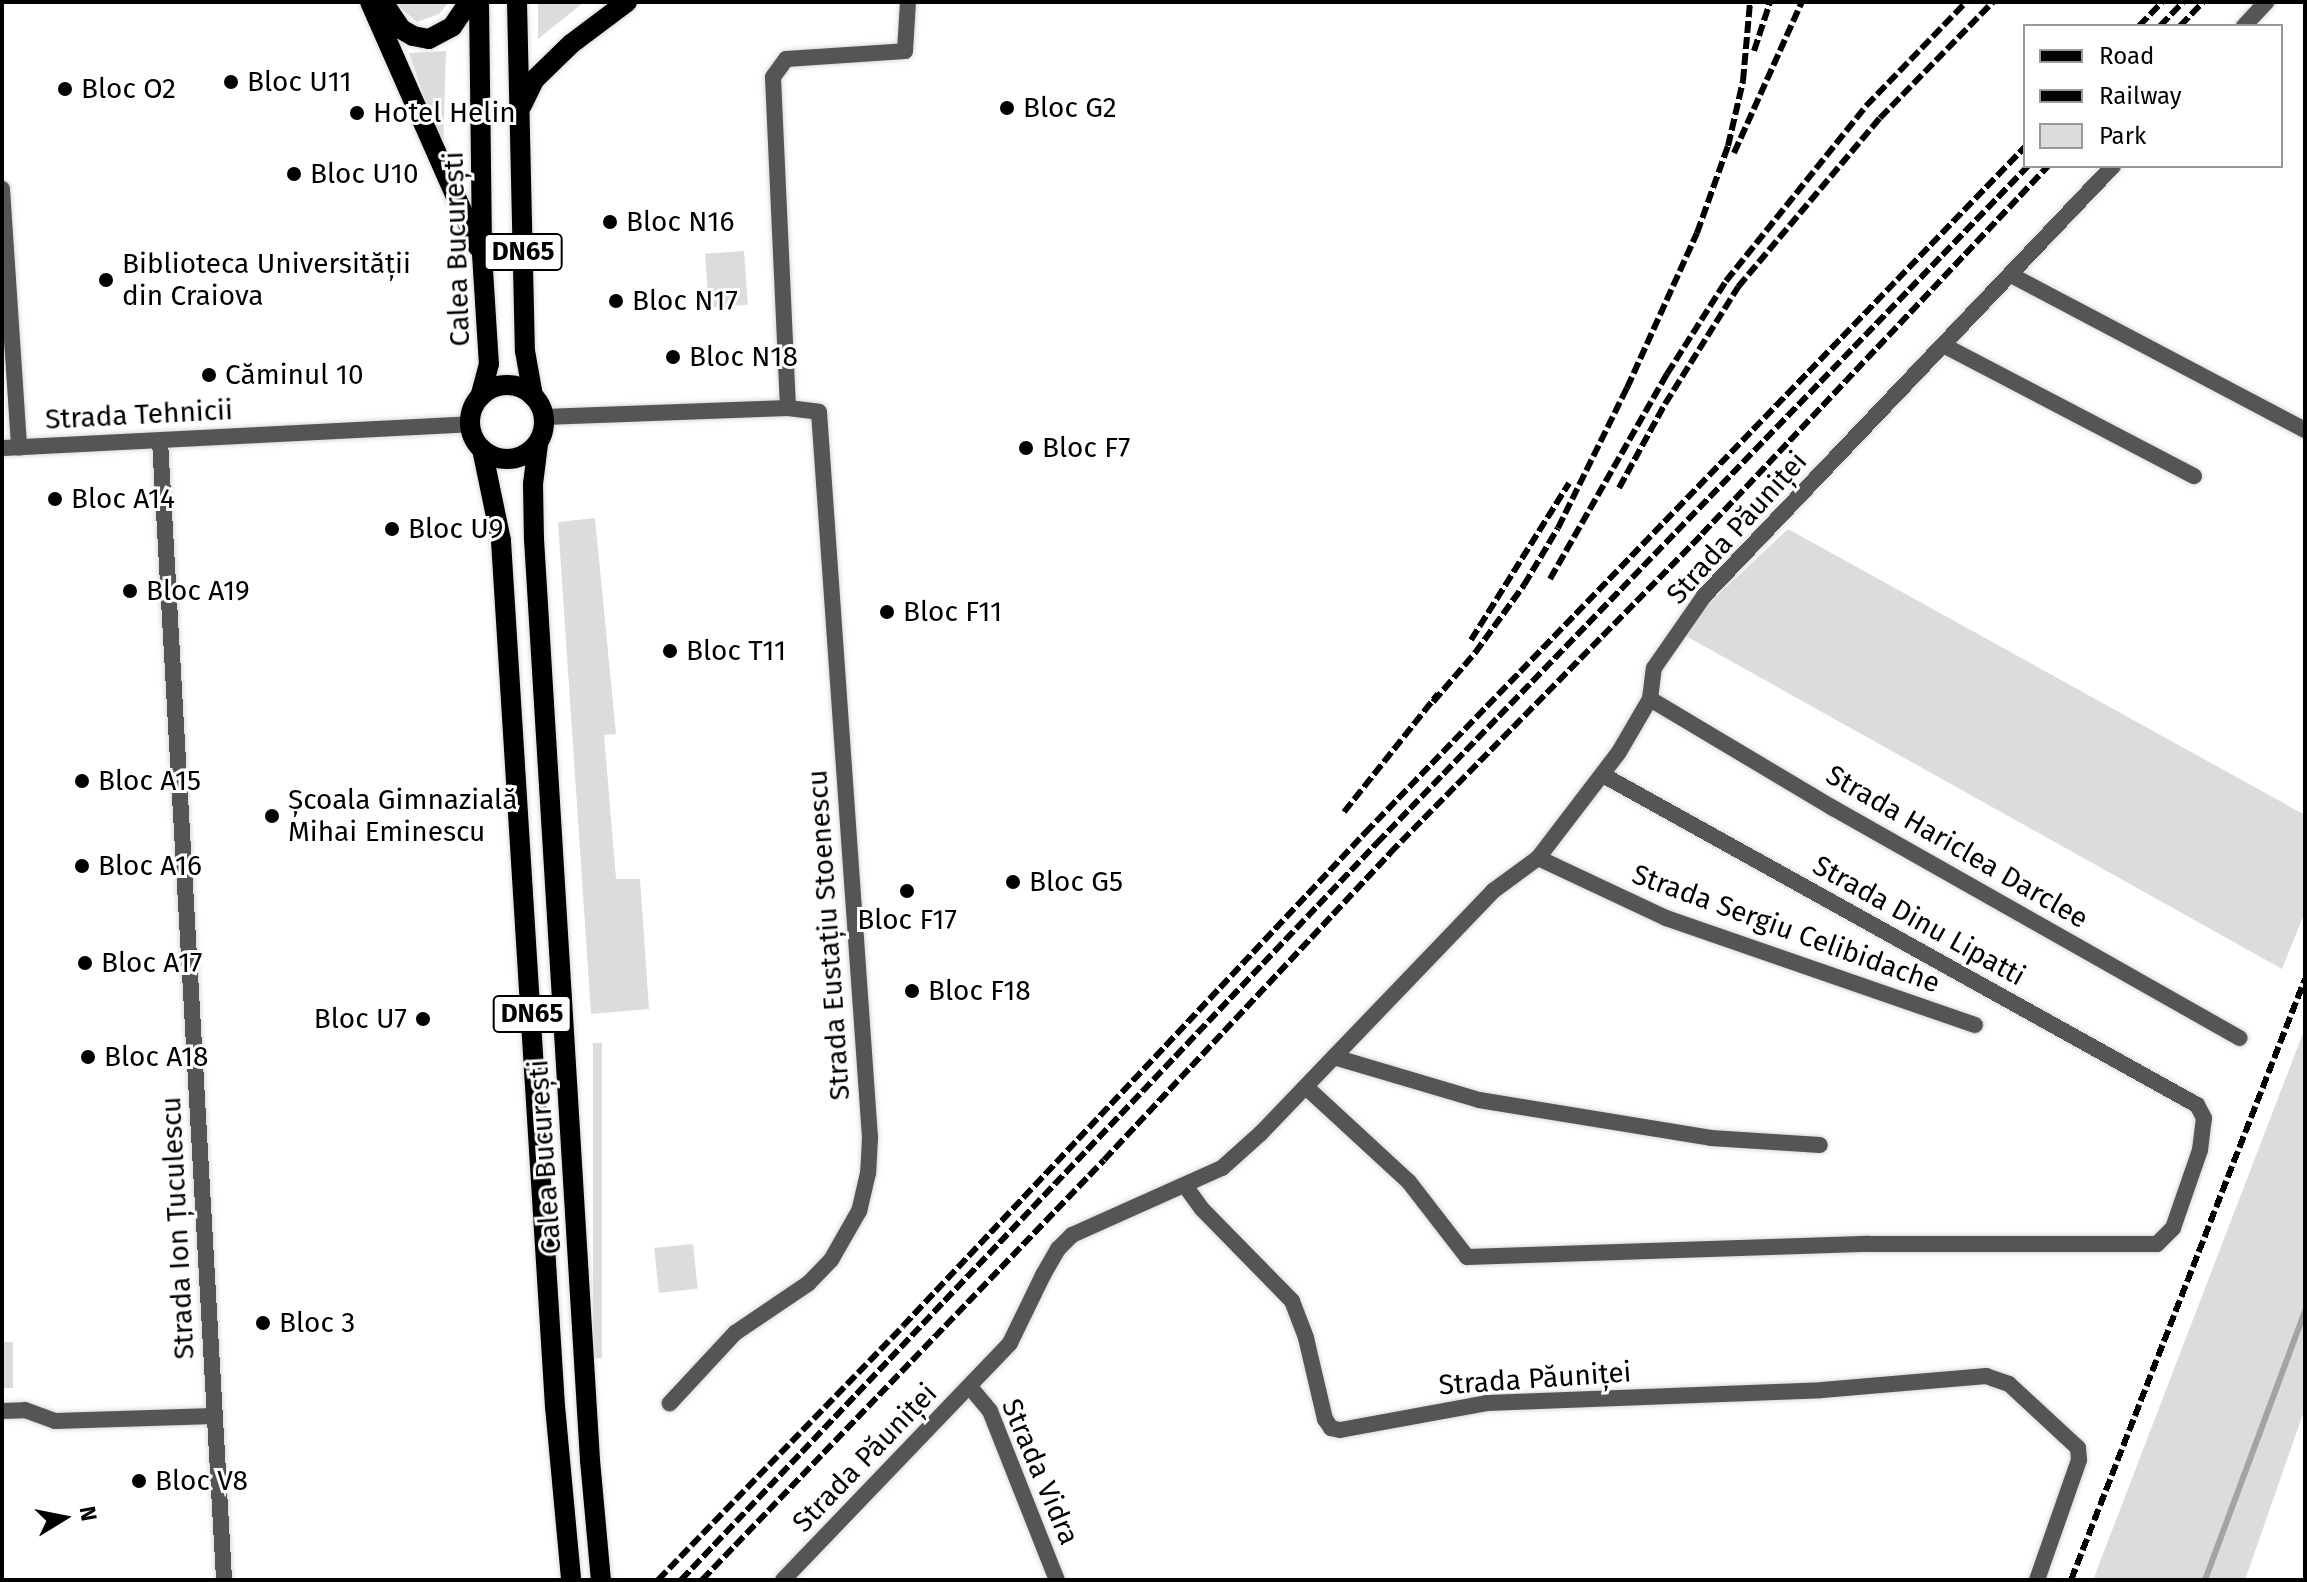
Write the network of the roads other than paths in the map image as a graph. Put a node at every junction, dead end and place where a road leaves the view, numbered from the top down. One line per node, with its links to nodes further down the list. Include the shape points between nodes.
1 (370, 2): 13 (main road)
2 (383, 2): 3 (main road, via 401,29 429,39 452,27)
3 (469, 2)
4 (479, 2): 13 (main road, Calea București / DN65)
5 (517, 2): 10 (main road, DN65)
6 (627, 2): 10 (main road, via 534,80)
7 (908, 2): 18 (street, via 905,51 786,59 773,77)
8 (2266, 2): 9 (street)
9 (2246, 24)
10 (521, 108): 16 (main road, DN65, via 525,351)
11 (2111, 168): 14 (street, Strada Păuniței)
12 (2, 189): 24 (street)
13 (482, 254): 17 (main road, Calea București / DN65, via 489,364)
14 (2011, 275): 15 (street, Strada Păuniței); 21 (street)
15 (1945, 346): 26 (street); 27 (street, Strada Păuniței, via 1704,596 1654,668)
16 (533, 396): 17 (main road, via 511,385 494,387); 19 (main road)
17 (480, 397): 20 (main road)
18 (788, 408): 19 (street, Strada Eustațiu Stoenescu); 37 (street, Strada Eustațiu Stoenescu, via 819,412 870,1138 868,1173 859,1211 831,1260 809,1283 735,1333)
19 (544, 417): 23 (main road)
20 (471, 424): 22 (street, Strada Tehnicii); 25 (main road)
21 (2305, 430)
22 (160, 441): 24 (street, Strada Tehnicii); 39 (street, Strada Ion Țuculescu)
23 (538, 444): 25 (main road, via 516,459 498,458); 40 (main road, Calea București / DN65, via 534,539)
24 (10, 448)
25 (482, 449): 41 (main road, Calea București / DN65, via 502,554)
26 (2194, 476)
27 (1650, 699): 28 (street, Strada Păuniței); 31 (street, Strada Hariclea Darclee)
28 (1603, 775): 29 (street, Strada Păuniței); 33 (street, Strada Dinu Lipatti, via 2197,1105 2204,1118 2200,1150 2173,1228 2157,1244 1869,1244 1467,1257 1409,1182)
29 (1538, 858): 30 (street, Strada Sergiu Celibidache, via 1666,918); 32 (street, Strada Păuniței, via 1493,891)
30 (1975, 1025)
31 (2240, 1038)
32 (1334, 1057): 33 (street, Strada Păuniței); 34 (street, via 1479,1100 1711,1138)
33 (1306, 1087): 35 (street, Strada Păuniței, via 1222,1168)
34 (1820, 1145)
35 (1186, 1187): 36 (street, Strada Păuniței, via 1072,1235 1043,1275 1010,1343); 47 (street, Strada Păuniței, via 1292,1301 1331,1428 1487,1403 1822,1390 1986,1376 2009,1384 2078,1448 2079,1460)
36 (970, 1387): 45 (street, Strada Păuniței); 46 (street, Strada Vidra, via 990,1411)
37 (670, 1403)
38 (2, 1411): 39 (street, via 25,1410 55,1421)
39 (214, 1416): 42 (street, Strada Ion Țuculescu)
40 (590, 1460): 41 (main road); 44 (main road, Calea București / DN65)
41 (560, 1462): 43 (main road, Calea București / DN65)
42 (224, 1580)
43 (571, 1580)
44 (601, 1580)
45 (783, 1580)
46 (1057, 1580)
47 (2037, 1580)

